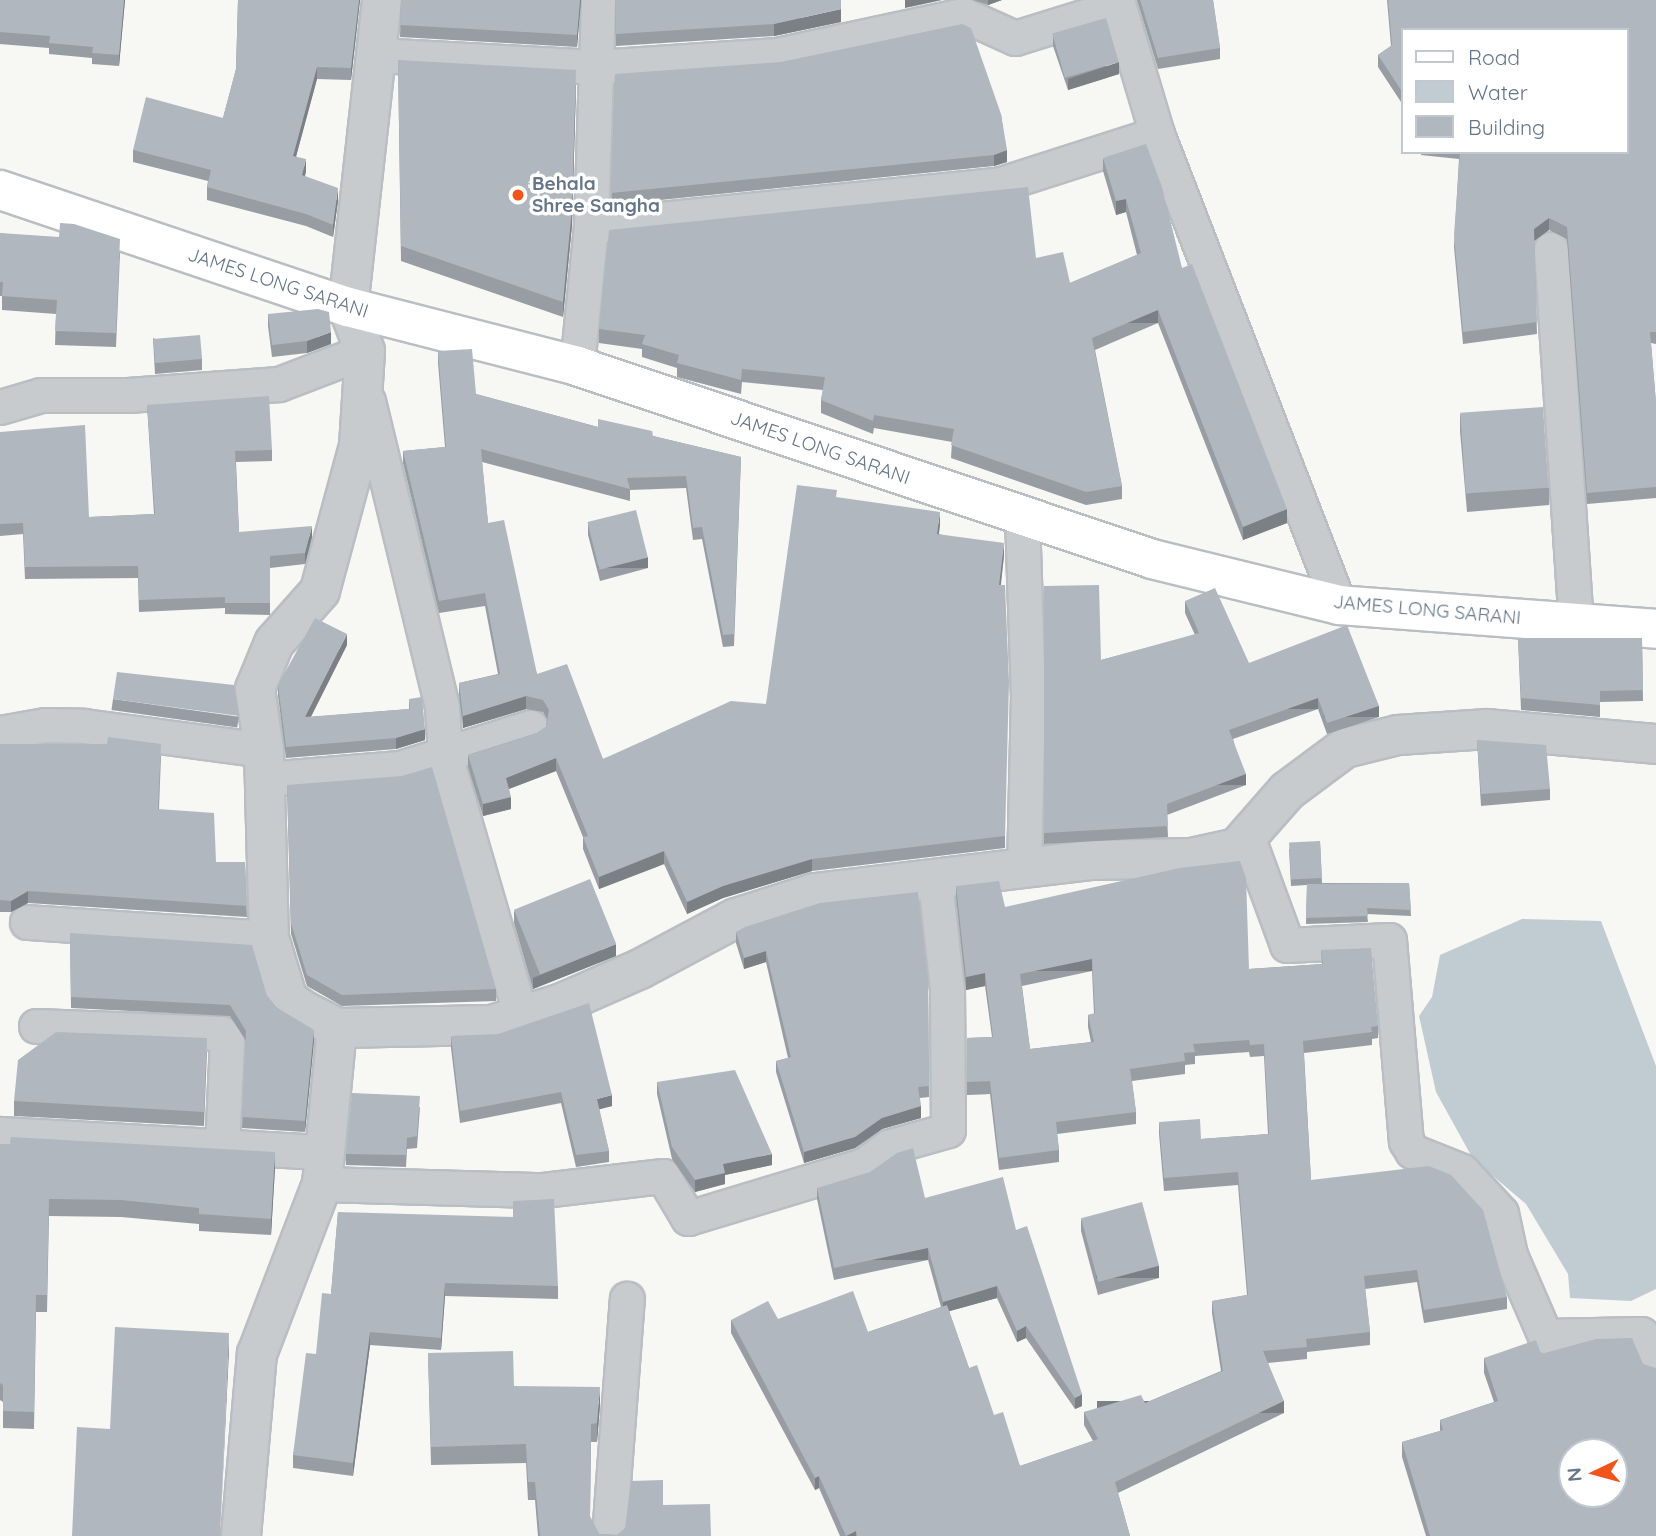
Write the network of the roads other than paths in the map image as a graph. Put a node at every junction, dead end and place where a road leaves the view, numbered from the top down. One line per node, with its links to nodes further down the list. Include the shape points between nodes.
1 (382, 0): 4 (street)
2 (598, 0): 5 (street)
3 (1117, 3): 5 (street, via 1015,38 964,15 777,55); 6 (street)
4 (376, 55): 5 (street); 10 (street)
5 (596, 67): 8 (street)
6 (1157, 134): 8 (street, via 998,185); 15 (street)
7 (0, 190): 10 (main road, JAMES LONG SARANI)
8 (591, 226): 12 (street)
9 (1551, 249): 16 (street)
10 (348, 307): 11 (street); 12 (main road, JAMES LONG SARANI)
11 (364, 366): 13 (street, via 279,384 128,395 41,395); 21 (street, via 442,708); 22 (street, via 359,446 320,591 274,643 255,690)
12 (577, 366): 14 (main road, JAMES LONG SARANI)
13 (0, 407)
14 (1022, 517): 15 (main road, JAMES LONG SARANI, via 1152,559); 24 (street, via 1028,694)
15 (1339, 605): 16 (main road, JAMES LONG SARANI)
16 (1576, 623): 17 (main road, JAMES LONG SARANI)
17 (1656, 629)
18 (531, 727): 21 (street)
19 (0, 733): 22 (street, via 46,725 84,726)
20 (1656, 744): 23 (street, via 1488,729 1398,735 1345,748 1287,791)
21 (445, 755): 22 (street, via 362,774); 28 (street)
22 (264, 765): 27 (street)
23 (1247, 836): 24 (street, via 1237,848 1191,858 1093,860); 35 (street, via 1287,945 1389,940 1406,1141 1412,1151 1462,1171 1501,1213 1510,1255 1545,1336 1641,1334)
24 (1024, 870): 25 (street)
25 (935, 882): 28 (street, via 815,893 736,918 640,969); 33 (street, via 947,989 948,1130 888,1147 864,1165 688,1217 663,1176 543,1190)
26 (27, 922): 27 (street)
27 (269, 938): 30 (street, via 288,1000)
28 (521, 1016): 30 (street, via 492,1025)
29 (36, 1026): 32 (street, via 221,1033 227,1041)
30 (337, 1028): 33 (street)
31 (0, 1134): 32 (street)
32 (222, 1146): 33 (street)
33 (324, 1168): 36 (street, via 257,1354)
34 (627, 1299): 37 (street)
35 (1656, 1366)
36 (240, 1536)
37 (609, 1536)

